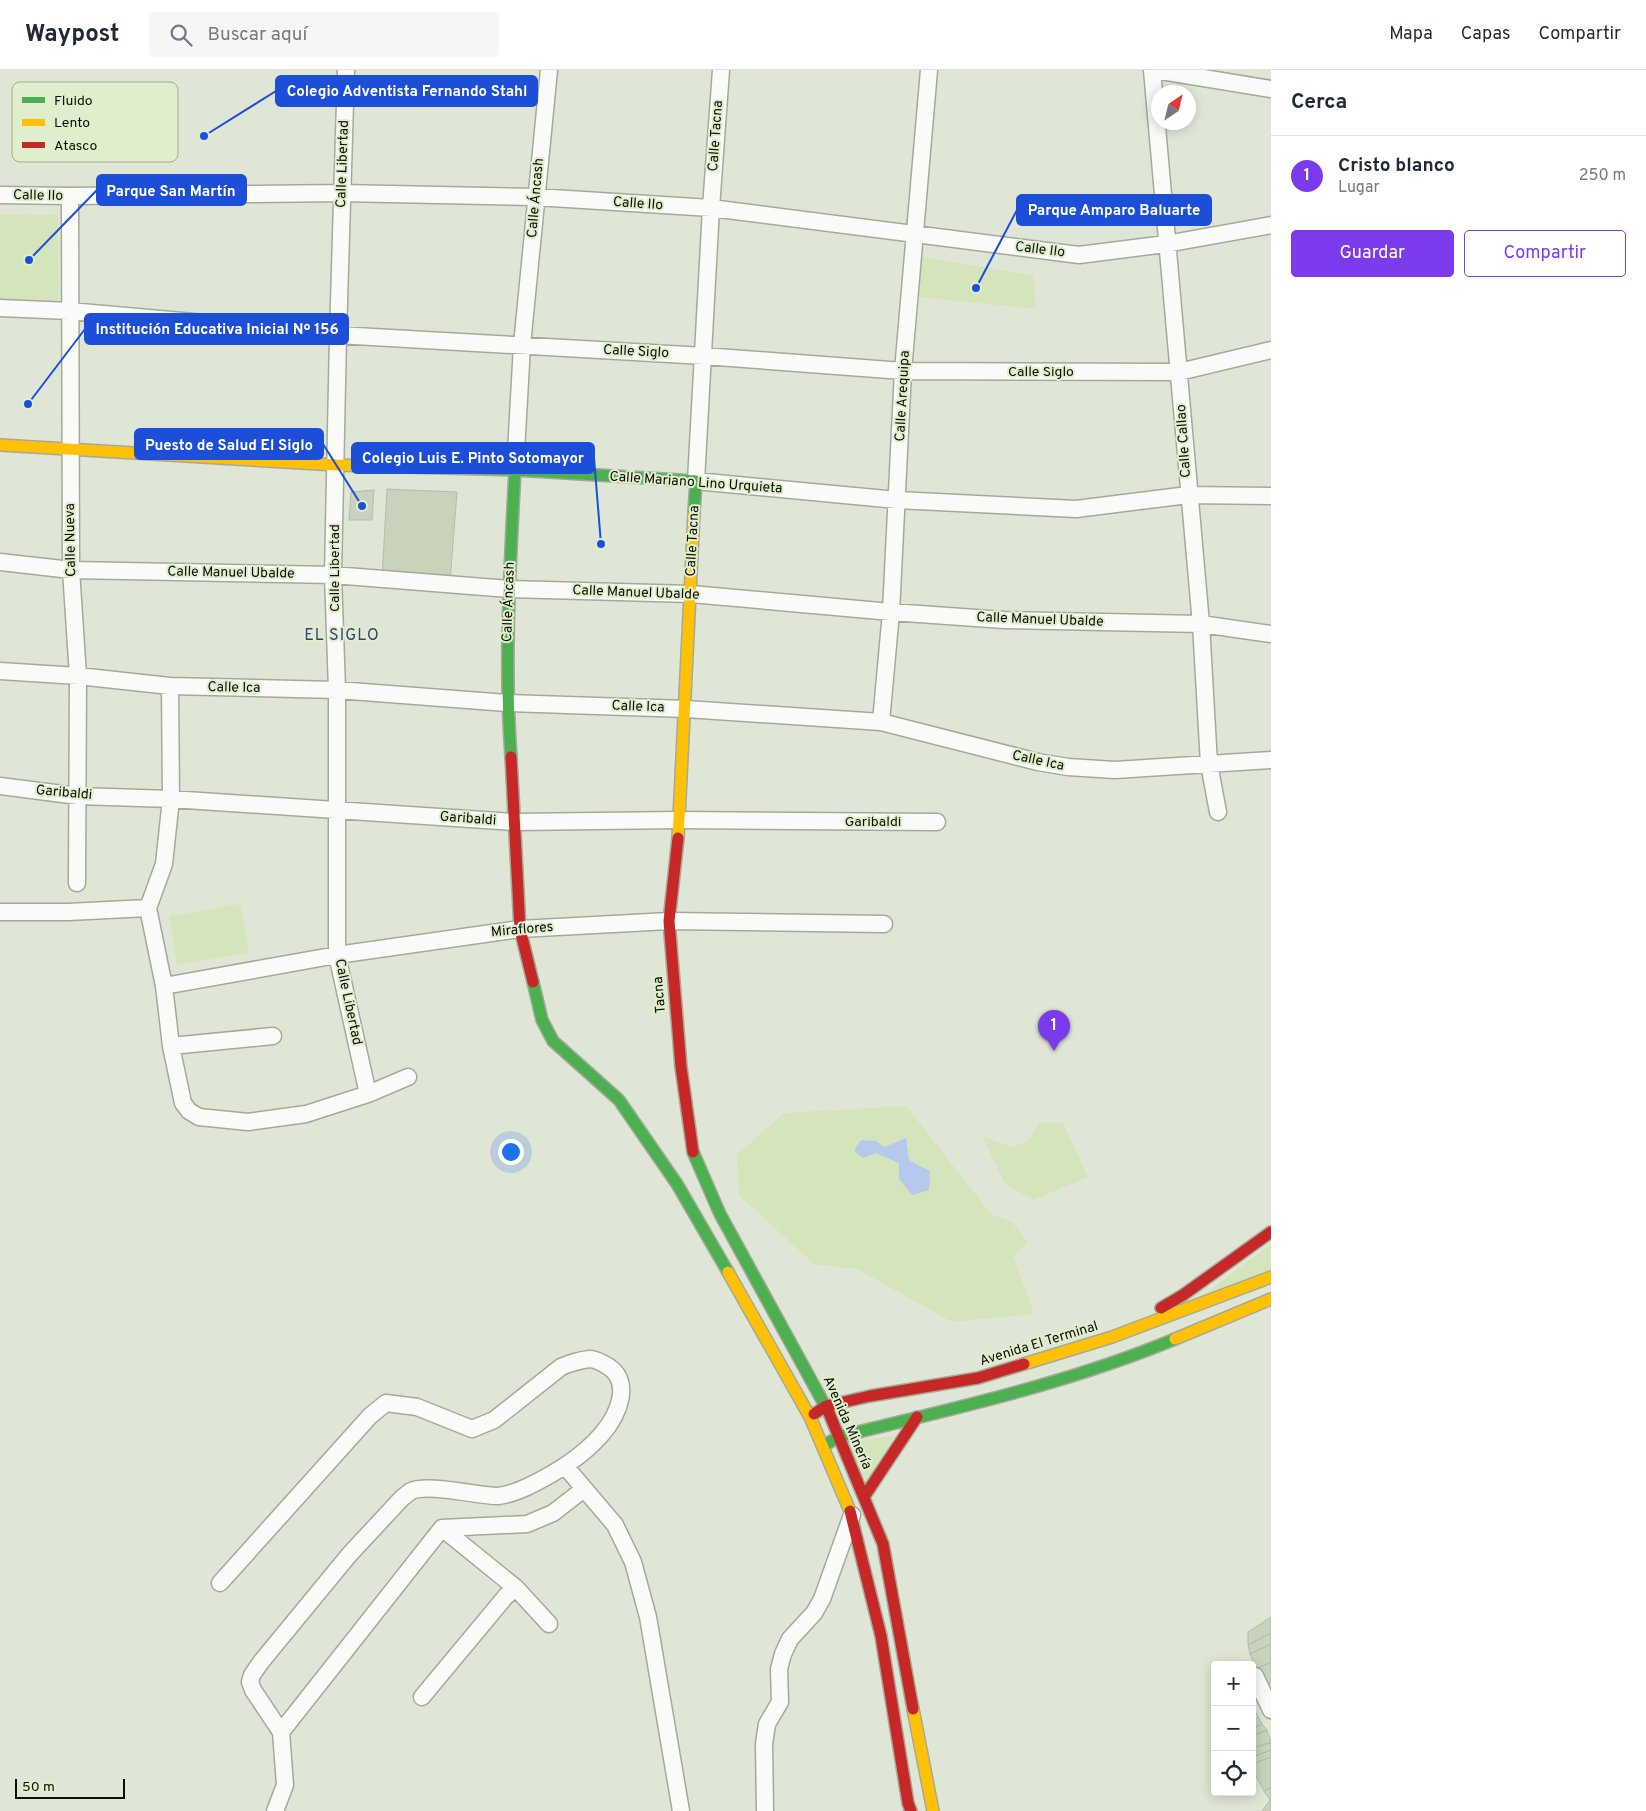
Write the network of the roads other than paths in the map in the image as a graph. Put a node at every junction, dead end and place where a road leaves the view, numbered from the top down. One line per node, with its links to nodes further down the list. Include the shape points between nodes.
1 (346, 70): 7 (street, Calle Libertad)
2 (548, 70): 10 (street, Calle Áncash)
3 (721, 70): 11 (street, Calle Tacna)
4 (929, 70): 13 (street, Calle Arequipa)
5 (1153, 70): 6 (street); 14 (street, Calle Callao)
6 (1271, 89)
7 (342, 193): 9 (street, Calle Ilo); 10 (street, Calle Ilo); 17 (street, Calle Libertad)
8 (0, 195): 9 (street, Calle Ilo)
9 (70, 196): 16 (street, Calle Nueva)
10 (536, 197): 11 (street, Calle Ilo); 18 (street, Calle Áncash)
11 (711, 208): 13 (street, Calle Ilo); 20 (street, Calle Tacna)
12 (1271, 225): 14 (street, Calle Ilo)
13 (916, 234): 14 (street, Calle Ilo, via 1079,255); 21 (street, Calle Arequipa)
14 (1166, 244): 22 (street, Calle Callao)
15 (0, 308): 16 (street, Calle Siglo)
16 (70, 311): 17 (street, Calle Siglo); 24 (street, Calle Nueva)
17 (338, 335): 18 (street, Calle Siglo); 25 (street, Calle Libertad)
18 (522, 345): 20 (street, Calle Siglo); 26 (street, Calle Áncash)
19 (1271, 350): 22 (street, Calle Siglo)
20 (704, 356): 21 (street, Calle Siglo); 27 (street, Calle Tacna)
21 (903, 371): 22 (street, Calle Siglo); 30 (street, Calle Arequipa)
22 (1180, 372): 28 (street, Calle Callao)
23 (0, 445): 24 (main road, Calle Mariano Lino Urquieta)
24 (70, 448): 25 (main road, Calle Mariano Lino Urquieta); 32 (street, Calle Nueva)
25 (336, 465): 26 (main road, Calle Mariano Lino Urquieta); 33 (street, Calle Libertad)
26 (515, 470): 27 (main road, Calle Mariano Lino Urquieta); 34 (main road, Calle Áncash)
27 (696, 481): 30 (street, Calle Mariano Lino Urquieta); 35 (main road, Calle Tacna)
28 (1188, 496): 29 (street, Calle Mariano Lino Urquieta); 30 (street, Calle Mariano Lino Urquieta, via 1076,508); 37 (street, Calle Callao)
29 (1271, 496)
30 (897, 500): 36 (street, Calle Arequipa)
31 (0, 562): 32 (street, Calle Manuel Ubalde)
32 (71, 570): 33 (street, Calle Manuel Ubalde); 40 (street, Calle Nueva)
33 (333, 575): 34 (street, Calle Manuel Ubalde); 42 (street, Calle Libertad)
34 (509, 589): 35 (street, Calle Manuel Ubalde); 43 (main road, Calle Áncash)
35 (690, 594): 36 (street, Calle Manuel Ubalde); 44 (main road, Calle Tacna)
36 (891, 612): 37 (street, Calle Manuel Ubalde, via 1004,620); 45 (street, Calle Arequipa)
37 (1201, 624): 38 (street, Calle Manuel Ubalde); 47 (street, Calle Callao)
38 (1271, 634)
39 (0, 671): 40 (street, Calle Ica)
40 (78, 676): 41 (street, Calle Ica); 49 (street, Calle Nueva)
41 (170, 686): 42 (street, Calle Ica); 50 (street)
42 (337, 690): 43 (street, Calle Ica); 51 (street, Calle Libertad)
43 (507, 703): 44 (street, Calle Ica); 54 (main road, Calle Áncash)
44 (686, 709): 45 (street, Calle Ica); 53 (main road, Calle Tacna)
45 (881, 722): 47 (street, Calle Ica, via 1068,767 1115,770)
46 (1271, 760): 47 (street, Calle Ica)
47 (1209, 764): 52 (street, Calle Callao)
48 (0, 786): 49 (street, Garibaldi)
49 (78, 796): 50 (street, Garibaldi); 56 (street, Calle Nueva)
50 (171, 799): 51 (street, Garibaldi); 57 (street, via 164,864)
51 (338, 810): 54 (street, Garibaldi); 62 (street, Calle Libertad)
52 (1218, 812)
53 (680, 820): 54 (street, Garibaldi); 55 (street, Garibaldi); 59 (main road, Calle Tacna)
54 (515, 822): 61 (main road, Calle Áncash)
55 (937, 822)
56 (77, 883)
57 (148, 908): 58 (street); 63 (street)
58 (0, 912)
59 (669, 921): 60 (street, Miraflores); 61 (street, Miraflores); 66 (main road, Tacna)
60 (884, 924)
61 (520, 929): 62 (street, Miraflores); 75 (main road, Calle Áncash, via 542,1020 553,1041 619,1100 677,1184)
62 (337, 955): 63 (street, Miraflores); 68 (street, Calle Libertad)
63 (164, 986): 65 (street)
64 (272, 1036): 65 (street)
65 (171, 1046): 68 (street, via 183,1103 188,1111 199,1117 248,1122 306,1114)
66 (681, 1067): 74 (main road, Avenida Minería, via 693,1151 720,1214)
67 (408, 1077): 68 (street)
68 (368, 1094)
69 (1271, 1232): 72 (main road, via 1183,1295)
70 (1271, 1277): 72 (main road, Avenida El Terminal)
71 (1271, 1300): 73 (main road, Avenida El Terminal, via 1126,1359)
72 (1112, 1336): 73 (main road, Avenida El Terminal)
73 (981, 1389): 74 (main road, Avenida El Terminal, via 870,1396); 76 (main road, Avenida El Terminal)
74 (826, 1406): 75 (main road, Avenida El Terminal); 77 (main road, Avenida Minería)
75 (810, 1417): 78 (main road)
76 (917, 1417): 77 (main road, Avenida El Terminal); 81 (main road)
77 (838, 1437): 78 (main road, Avenida El Terminal); 81 (main road, Avenida Minería)
78 (822, 1446): 82 (main road)
79 (565, 1466): 80 (street); 84 (street, via 601,1435 617,1411 622,1395 621,1379 609,1367 593,1359 561,1367 494,1420 472,1429 417,1407 386,1403 370,1416); 90 (street, via 512,1493 498,1496 420,1489 402,1498 349,1555 252,1675 253,1690)
80 (584, 1489): 83 (street, via 553,1513 527,1524); 93 (street, via 615,1525 633,1562 648,1617)
81 (864, 1497): 95 (main road, Avenida Minería, via 883,1544)
82 (852, 1515): 91 (main road, via 880,1636); 94 (street, via 822,1599 790,1639 783,1654 779,1670 780,1702 768,1724 764,1744)
83 (442, 1528): 85 (street); 90 (street)
84 (220, 1583)
85 (516, 1588): 86 (street); 88 (street)
86 (549, 1624)
87 (1256, 1678): 89 (street)
88 (422, 1697)
89 (1271, 1710)
90 (281, 1732): 92 (street, via 285,1784)
91 (909, 1808)
92 (275, 1811)
93 (681, 1811)
94 (765, 1811)
95 (933, 1811)

